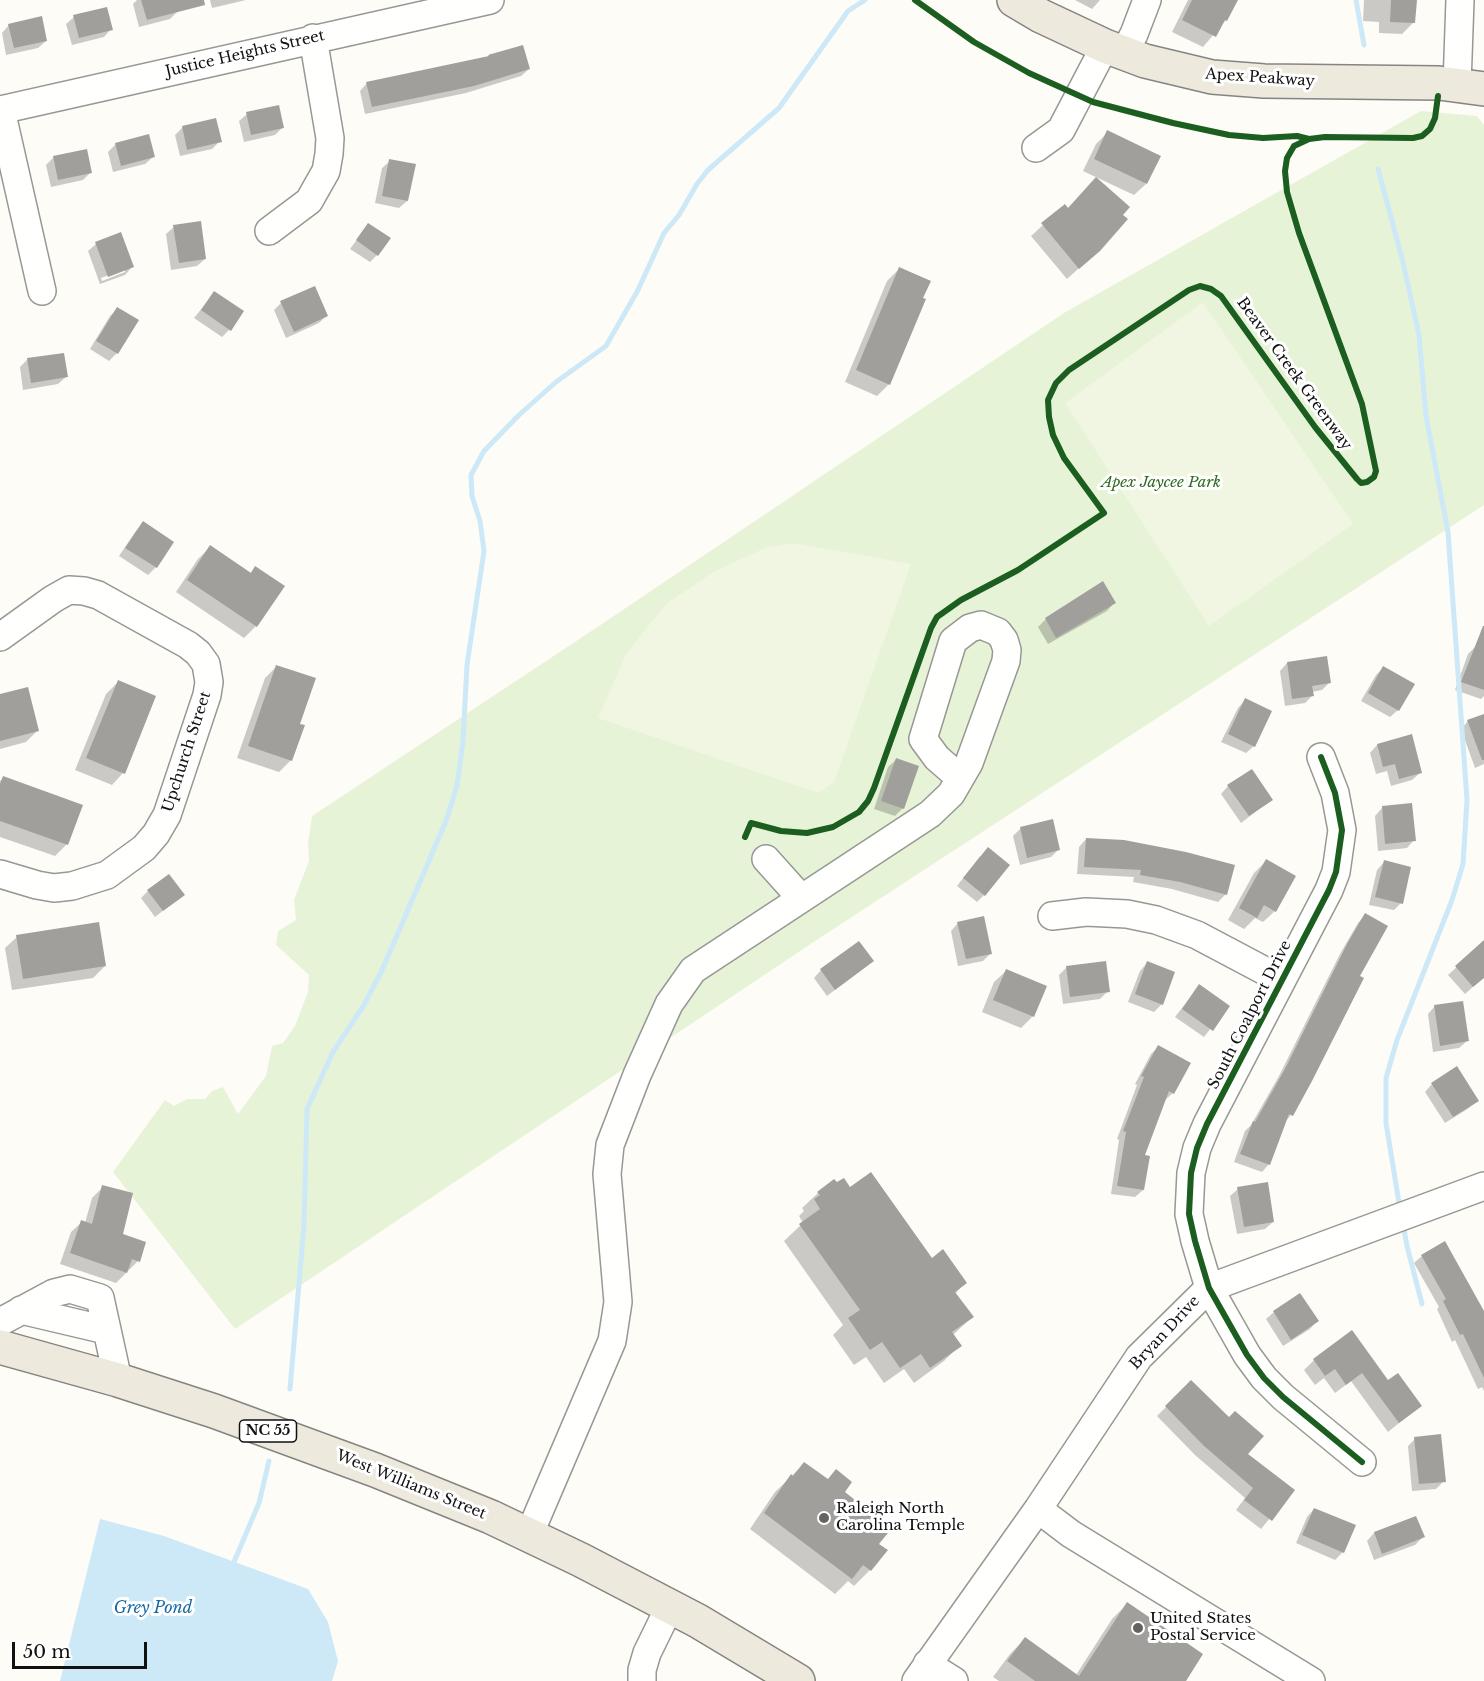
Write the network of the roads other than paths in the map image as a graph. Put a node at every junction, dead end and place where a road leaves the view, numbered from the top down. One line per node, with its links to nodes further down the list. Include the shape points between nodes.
1 (490, 0): 5 (street, Justice Heights Street)
2 (1014, 0): 6 (main road, Apex Peakway)
3 (1147, 0): 6 (street, via 1134,34)
4 (1460, 0): 7 (street)
5 (313, 38): 8 (street, Justice Heights Street); 10 (street, via 330,138 326,171 309,201)
6 (1114, 50): 7 (main road, Apex Peakway, via 1212,77); 9 (street, via 1061,130)
7 (1471, 87)
8 (1, 110): 11 (street)
9 (1036, 148)
10 (269, 231)
11 (42, 291)
12 (0, 637): 16 (street, Upchurch Street, via 69,590 84,591 99,595 188,645 206,664 209,682 167,815 144,848 107,874 72,886 54,888)
13 (1321, 757): 19 (street, South Coalport Drive, via 1340,812 1340,854 1329,890)
14 (960, 778): 14 (street, via 1006,661 1004,640 998,632 981,625 970,628 954,641 923,739); 17 (street, via 951,794 930,814)
15 (766, 859): 17 (street)
16 (0, 874)
17 (801, 898): 27 (street, via 693,970 669,1004 637,1075 610,1145 607,1174 618,1302 612,1341)
18 (1052, 916): 19 (street, via 1086,912 1156,920 1197,935)
19 (1282, 980): 21 (street, South Coalport Drive, via 1207,1124 1191,1173 1189,1214)
20 (1481, 1194): 21 (street, Bryan Drive)
21 (1209, 1288): 25 (street, South Coalport Drive, via 1246,1355 1264,1378); 26 (street, Bryan Drive, via 1139,1357)
22 (11, 1316): 24 (street, via 106,1330)
23 (0, 1347): 24 (main road, West Williams Street / NC 55)
24 (118, 1380): 27 (main road, West Williams Street / NC 55, via 346,1459)
25 (1362, 1462)
26 (1038, 1509): 29 (street, Bryan Drive); 30 (street, via 1071,1534)
27 (529, 1535): 28 (main road, West Williams Street / NC 55)
28 (670, 1606): 31 (street, via 647,1653); 32 (main road, West Williams Street / NC 55)
29 (922, 1672): 33 (street)
30 (1303, 1679)
31 (642, 1681)
32 (798, 1681)
33 (954, 1681)

